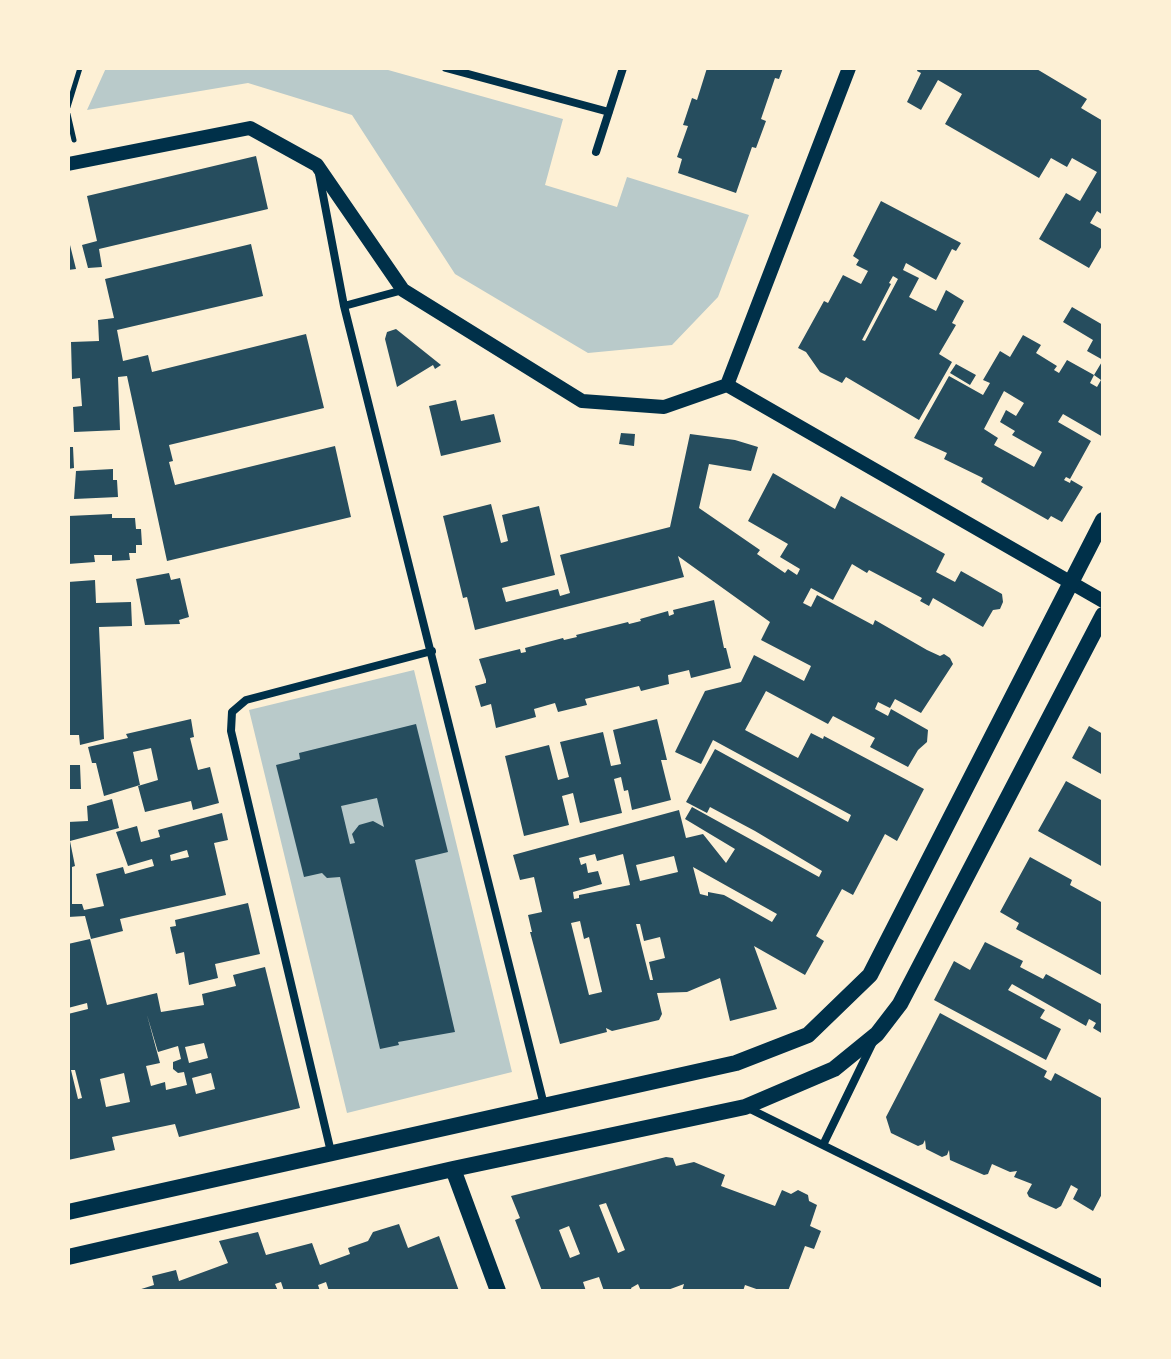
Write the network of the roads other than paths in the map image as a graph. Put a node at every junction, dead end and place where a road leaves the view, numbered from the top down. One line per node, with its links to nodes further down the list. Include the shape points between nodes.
1 (446, 68): 4 (street)
2 (623, 68): 4 (street)
3 (849, 68): 10 (street)
4 (609, 112): 5 (street)
5 (596, 152)
6 (68, 164): 7 (street, via 250,128)
7 (317, 165): 8 (street); 9 (street)
8 (403, 290): 9 (street); 10 (street, via 582,401 664,407)
9 (344, 306): 15 (street)
10 (727, 385): 12 (street)
11 (1103, 520): 12 (main road)
12 (1071, 582): 13 (street); 17 (main road, via 870,975 808,1035 794,1041 736,1063)
13 (1103, 601)
14 (1103, 615): 16 (main road, via 900,1004)
15 (432, 651): 17 (street); 20 (street, via 246,700 232,712 231,731)
16 (877, 1034): 18 (main road, via 834,1069); 19 (street)
17 (544, 1106): 20 (main road)
18 (745, 1107): 19 (street); 21 (main road)
19 (823, 1145): 24 (street)
20 (331, 1152): 22 (main road)
21 (453, 1169): 23 (main road); 25 (main road)
22 (68, 1212)
23 (68, 1257)
24 (1103, 1284)
25 (498, 1291)

